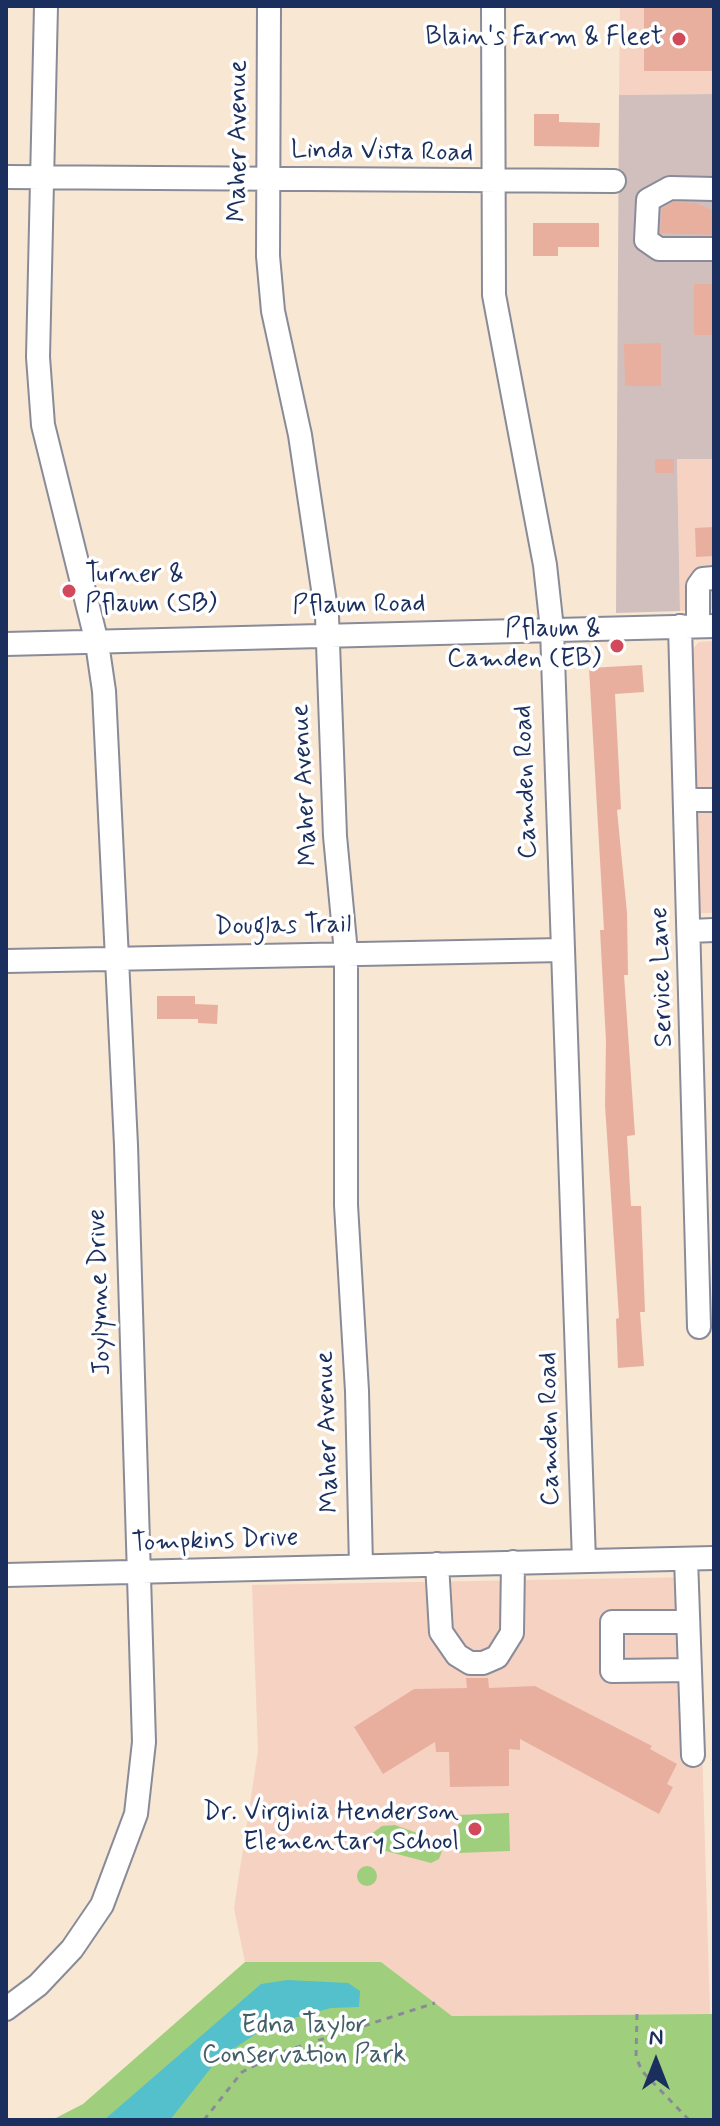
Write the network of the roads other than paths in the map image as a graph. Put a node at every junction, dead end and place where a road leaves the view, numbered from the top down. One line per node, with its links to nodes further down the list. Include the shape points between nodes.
1 (46, 6): 5 (street, Joylynne Drive)
2 (269, 6): 6 (street, Maher Avenue)
3 (493, 6): 8 (street, Camden Road)
4 (6, 177): 5 (street, Linda Vista Road)
5 (43, 177): 6 (street, Linda Vista Road); 15 (street, Joylynne Drive, via 38,357 43,425)
6 (268, 180): 8 (street, Linda Vista Road); 14 (street, Maher Avenue, via 273,311 300,435)
7 (614, 181): 8 (street, Linda Vista Road)
8 (492, 182): 13 (street, Camden Road, via 494,295 545,565)
9 (714, 189): 10 (street, via 670,188 648,200 646,240 659,249)
10 (714, 249)
11 (714, 578): 12 (street, Service Lane, via 703,579 698,586)
12 (697, 626): 13 (street, Pflaum Road); 17 (street, Service Lane)
13 (552, 629): 14 (street, Pflaum Road); 21 (street, Camden Road)
14 (328, 635): 15 (street, Pflaum Road); 22 (street, Maher Avenue, via 335,836)
15 (97, 643): 16 (street, Pflaum Road); 23 (street, Joylynne Drive, via 104,691)
16 (6, 644)
17 (686, 800): 18 (street); 20 (street, Service Lane)
18 (714, 800)
19 (714, 930): 20 (street)
20 (690, 931): 25 (street, Service Lane)
21 (562, 950): 22 (street, Douglas Trail); 28 (street, Camden Road)
22 (346, 953): 23 (street, Douglas Trail); 31 (street, Maher Avenue, via 346,1205)
23 (116, 960): 24 (street, Douglas Trail); 32 (street, Joylynne Drive)
24 (6, 961)
25 (699, 1327)
26 (714, 1558): 27 (street, Tompkins Drive)
27 (686, 1559): 28 (street, Tompkins Drive); 34 (street)
28 (584, 1561): 29 (street, Tompkins Drive)
29 (513, 1562): 30 (street, Tompkins Drive); 30 (street, via 512,1633 497,1657 483,1663 457,1655 441,1632)
30 (437, 1564): 31 (street, Tompkins Drive)
31 (361, 1566): 32 (street, Tompkins Drive)
32 (139, 1573): 33 (street, Tompkins Drive); 37 (street, Joylynne Drive, via 141,1788 121,1861 88,1929 38,1985)
33 (6, 1575)
34 (688, 1622): 35 (street); 35 (street, via 612,1622 612,1671)
35 (690, 1670): 36 (street)
36 (693, 1755)
37 (6, 2009)

